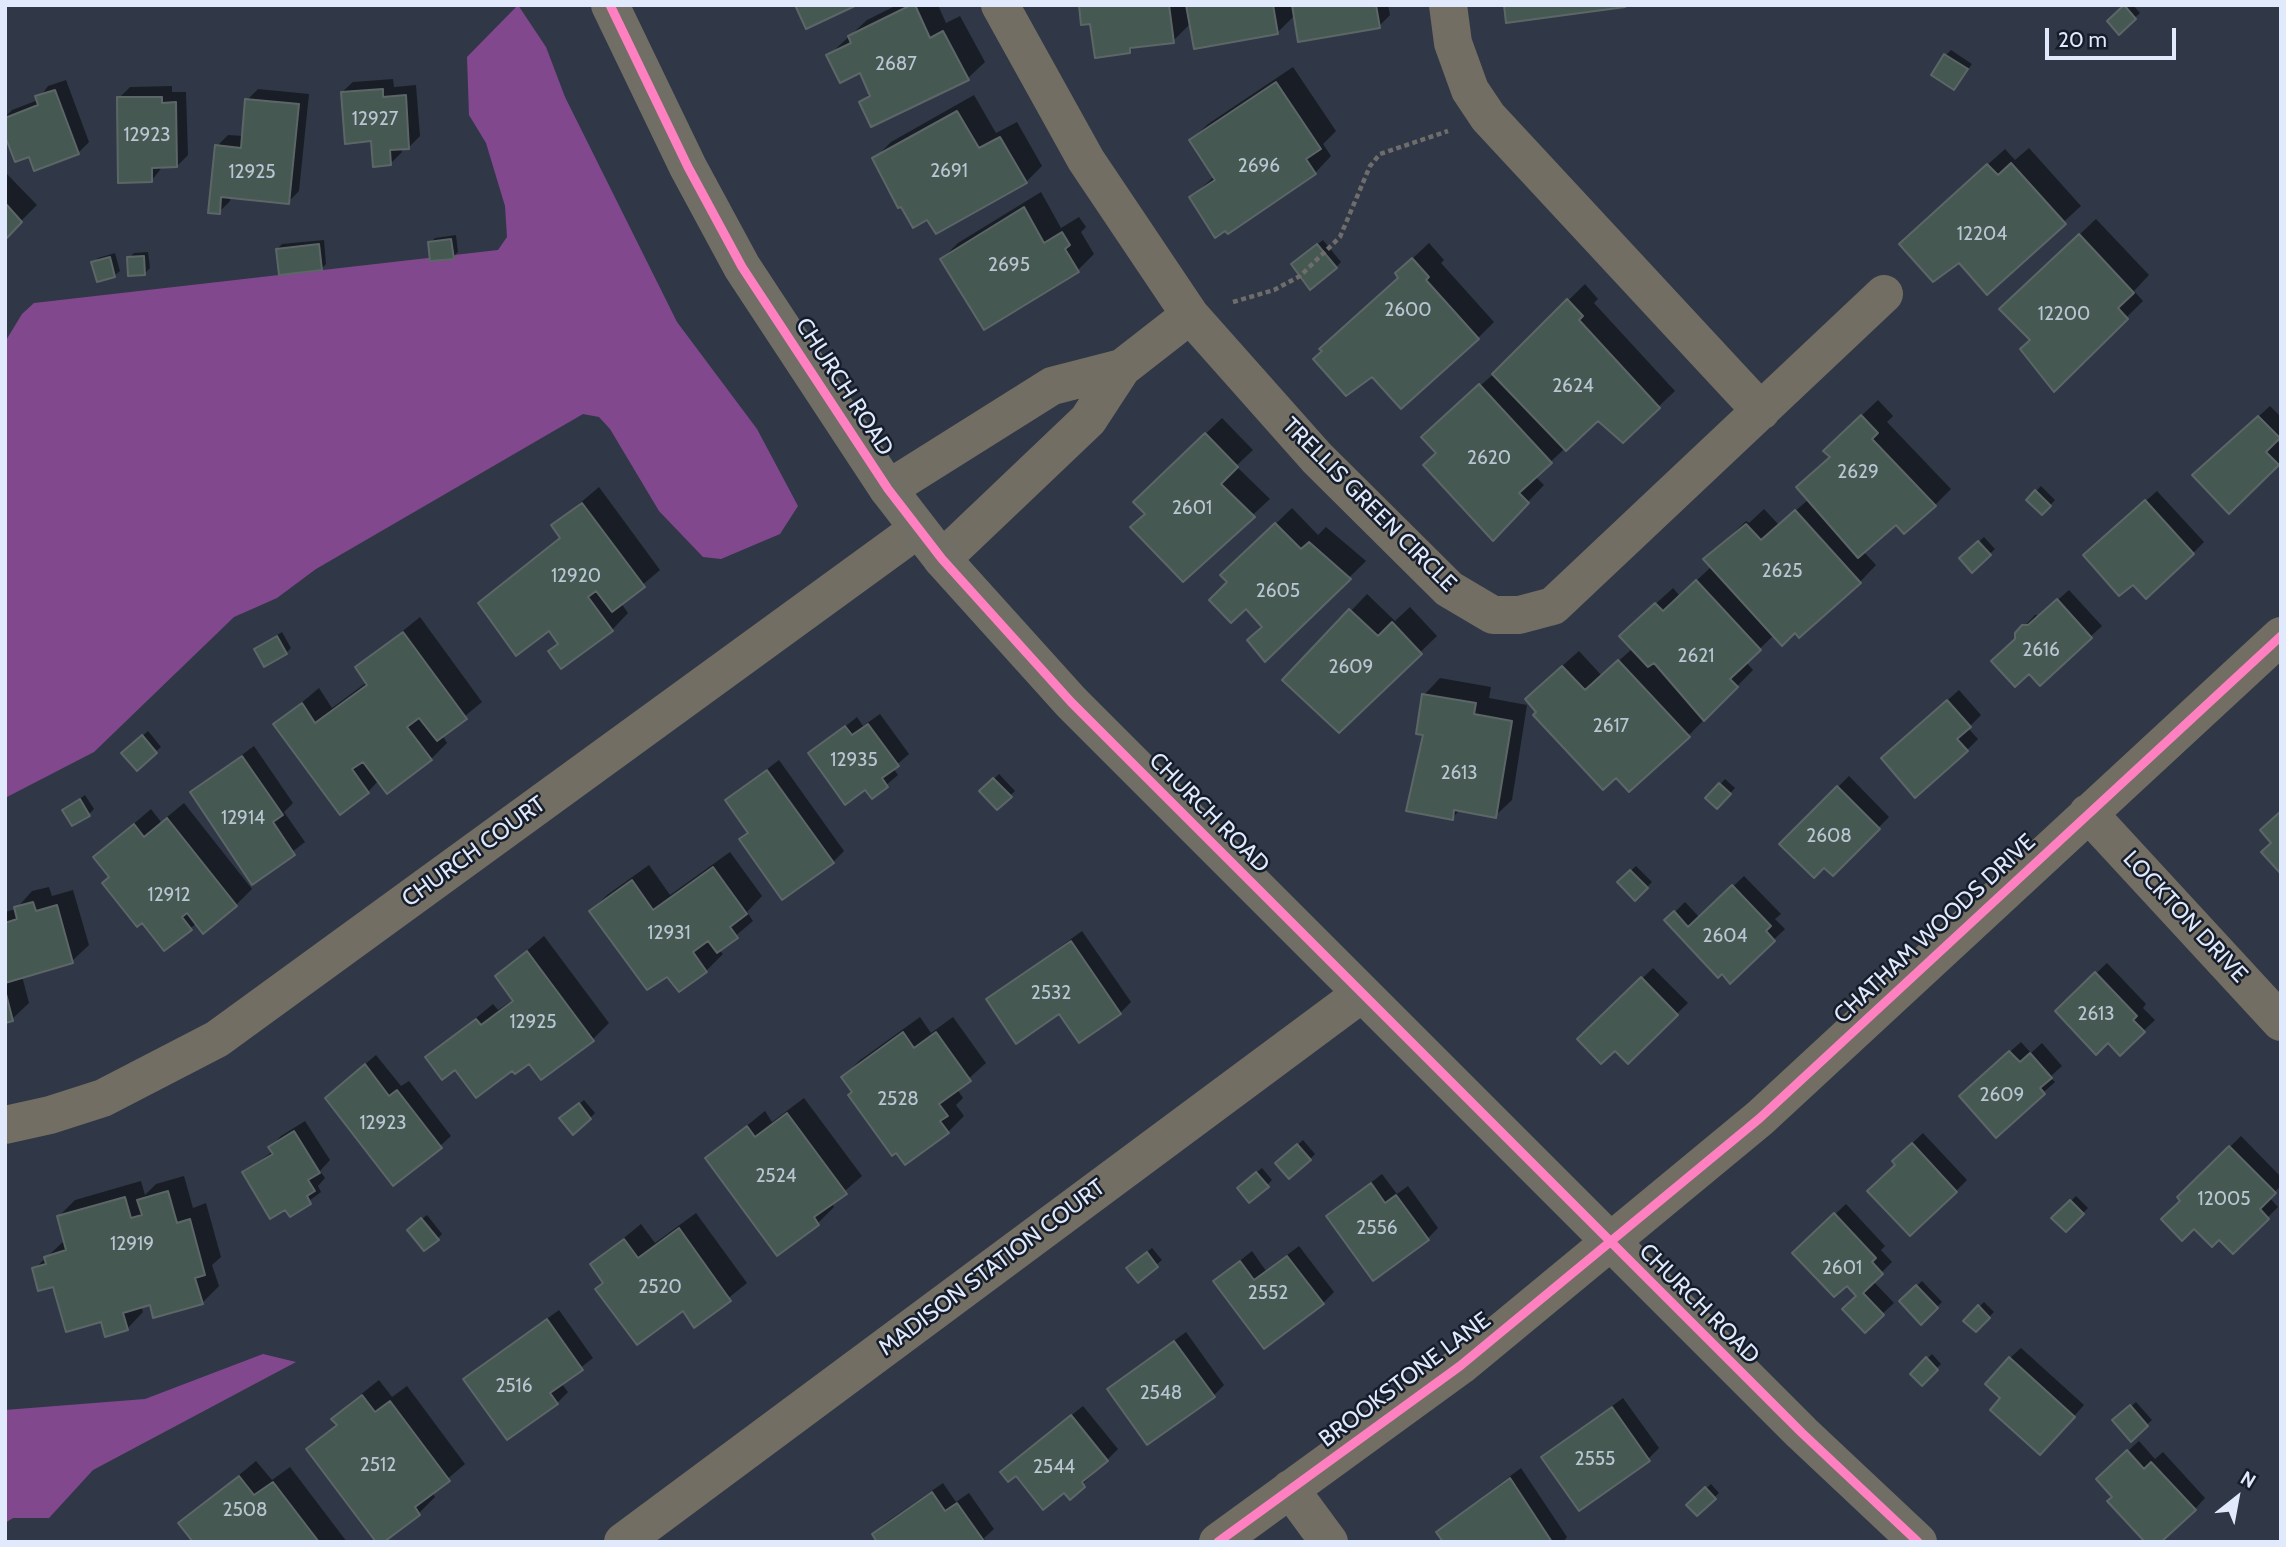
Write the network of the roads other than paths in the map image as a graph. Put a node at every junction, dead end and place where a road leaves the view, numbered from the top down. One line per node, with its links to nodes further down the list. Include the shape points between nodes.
1 (610, 5): 8 (main road, CHURCH ROAD, via 742,267)
2 (1000, 5): 5 (street, TRELLIS GREEN CIRCLE, via 1086,160)
3 (1448, 5): 7 (street, via 1453,43 1470,90 1488,117)
4 (1884, 294): 7 (street, TRELLIS GREEN CIRCLE)
5 (1191, 315): 6 (street); 7 (street, TRELLIS GREEN CIRCLE, via 1317,458 1420,561 1449,589 1493,615 1520,615 1553,606)
6 (1122, 368): 8 (street, via 1052,386); 10 (street, via 1088,420)
7 (1761, 411)
8 (888, 489): 9 (main road, CHURCH ROAD)
9 (918, 529): 10 (main road, CHURCH ROAD); 15 (street, CHURCH COURT, via 217,1039 103,1098)
10 (942, 559): 13 (main road, CHURCH ROAD, via 1071,702)
11 (2281, 636): 12 (street, CHATHAM WOODS DRIVE)
12 (2088, 813): 14 (street, LOCKTON DRIVE); 16 (street, CHATHAM WOODS DRIVE, via 1760,1118)
13 (1361, 994): 16 (main road, CHURCH ROAD); 18 (street, MADISON STATION COURT)
14 (2281, 1022)
15 (5, 1125)
16 (1610, 1243): 17 (street, BROOKSTONE LANE, via 1460,1366); 21 (main road, CHURCH ROAD)
17 (1290, 1489): 19 (street, BROOKSTONE LANE); 20 (street)
18 (623, 1542)
19 (1218, 1542)
20 (1329, 1542)
21 (1918, 1542)

